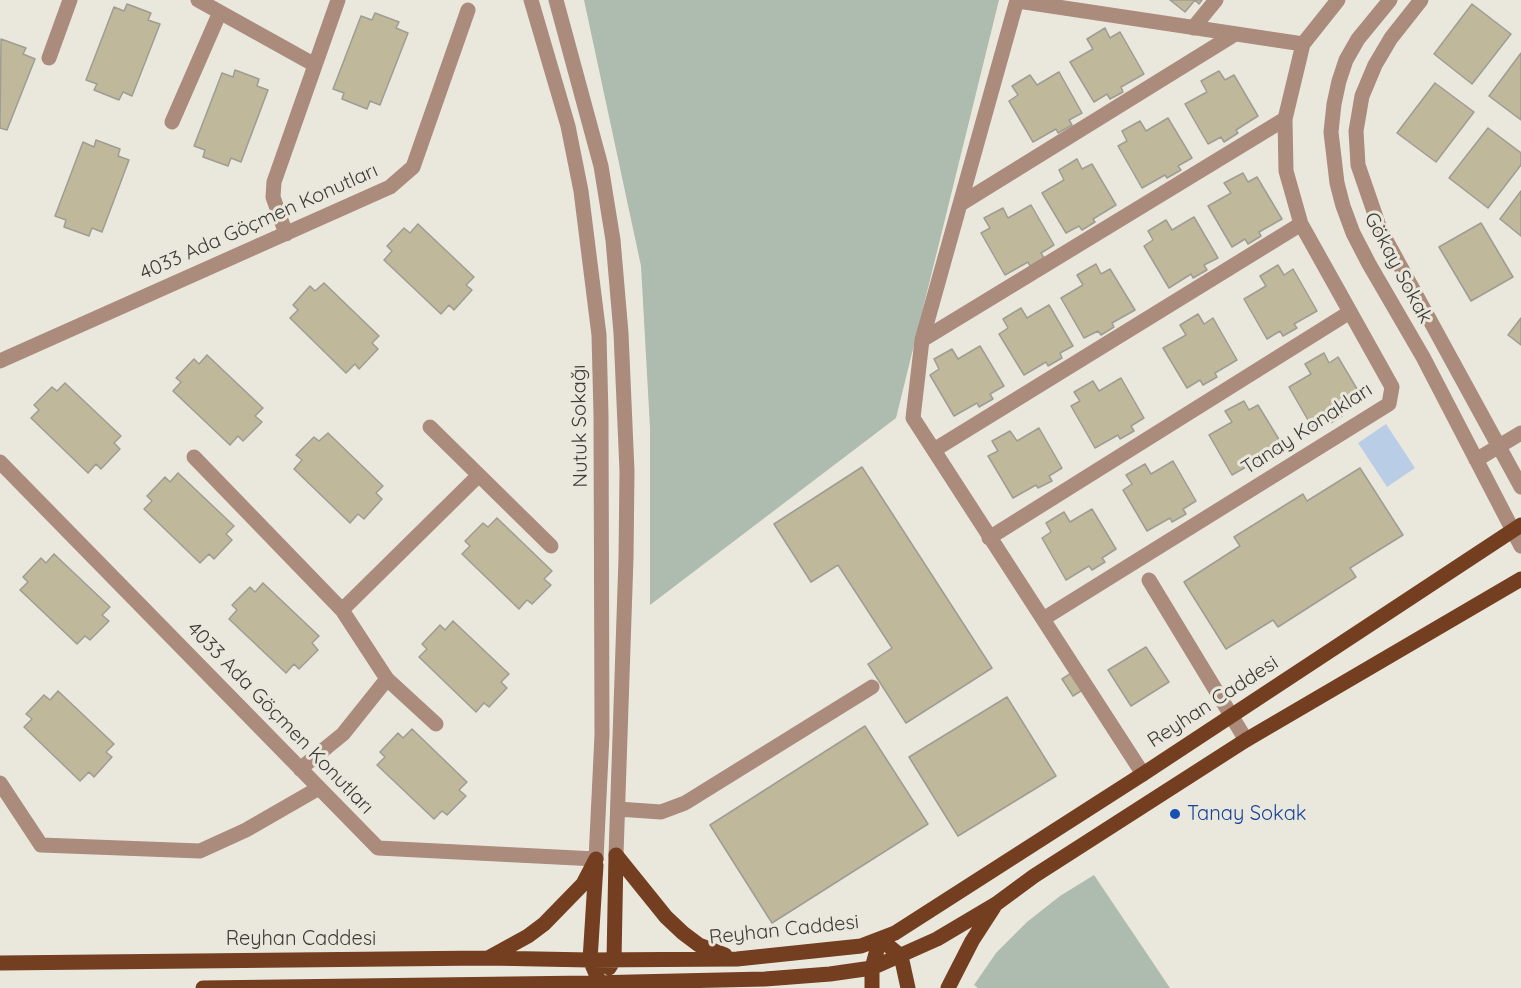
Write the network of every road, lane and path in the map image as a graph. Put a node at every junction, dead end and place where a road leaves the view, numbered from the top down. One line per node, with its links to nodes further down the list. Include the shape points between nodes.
1 (70, 0): 17 (street)
2 (338, 0): 18 (street)
3 (531, 0): 55 (street, Nutuk Sokağı, via 568,126 581,191 599,335 603,565 602,735)
4 (556, 0): 53 (street, via 601,166 621,333 627,471)
5 (1017, 0): 11 (street); 21 (street)
6 (1216, 0): 14 (street)
7 (1338, 0): 16 (street, Tanay Konakları)
8 (1390, 0): 32 (street, Gökay Sokak, via 1358,39 1339,81 1331,132 1337,183 1353,233)
9 (1421, 0): 29 (street, Gökay Sokak, via 1391,38 1362,96 1356,131 1358,165 1380,229)
10 (204, 1): 13 (street)
11 (1084, 5): 14 (street)
12 (468, 10): 23 (street, 4033 Ada Göçmen Konutları, via 414,167 390,187)
13 (220, 12): 18 (street); 20 (street)
14 (1193, 28): 15 (street)
15 (1235, 34): 16 (street); 21 (street)
16 (1303, 44): 19 (street, Tanay Konakları)
17 (49, 58)
18 (315, 65): 23 (street, via 274,182 273,197)
19 (1285, 119): 22 (street, Tanay Konakları, via 1286,171); 25 (street)
20 (172, 122)
21 (962, 203): 25 (street)
22 (1301, 224): 24 (street, Tanay Konakları); 30 (street)
23 (286, 234): 26 (street, 4033 Ada Göçmen Konutları)
24 (1350, 312): 37 (street); 43 (street, Tanay Konakları, via 1392,387 1389,404)
25 (922, 340): 30 (street, via 913,418)
26 (0, 361)
27 (430, 427): 34 (street)
28 (1521, 433): 29 (street)
29 (1499, 447): 32 (street); 35 (street, Gökay Sokak)
30 (934, 450): 37 (street)
31 (194, 457): 42 (street)
32 (1476, 460): 36 (street, Gökay Sokak)
33 (0, 462): 49 (street, 4033 Ada Göçmen Konutları)
34 (478, 476): 38 (street); 42 (street)
35 (1521, 487)
36 (1517, 527): 39 (street, Gökay Sokak); 46 (main road, Reyhan Caddesi)
37 (989, 537): 43 (street)
38 (551, 546)
39 (1521, 546)
40 (1521, 579): 48 (main road)
41 (1149, 580): 46 (street)
42 (342, 610): 44 (street)
43 (1043, 619): 50 (street)
44 (387, 679): 47 (street); 49 (street, via 343,734)
45 (872, 687): 53 (street, via 685,803 661,812)
46 (1231, 715): 48 (street); 50 (main road, Reyhan Caddesi)
47 (436, 724)
48 (1246, 740): 56 (main road)
49 (300, 769): 52 (street, 4033 Ada Göçmen Konutları)
50 (1143, 774): 57 (main road, Reyhan Caddesi)
51 (0, 783): 52 (street, via 41,845 200,851)
52 (319, 788): 55 (street, 4033 Ada Göçmen Konutları, via 378,848)
53 (618, 809): 54 (street)
54 (616, 855): 60 (main road, via 682,933 699,945); 62 (main road)
55 (596, 859): 59 (main road, via 583,884 544,924); 61 (main road)
56 (996, 904): 58 (main road); 71 (main road)
57 (880, 939): 58 (main road); 60 (main road, Reyhan Caddesi, via 861,946); 64 (main road)
58 (902, 956): 64 (main road); 70 (main road)
59 (487, 958): 61 (main road, Reyhan Caddesi); 63 (main road, Reyhan Caddesi)
60 (737, 959): 62 (main road, Reyhan Caddesi)
61 (590, 960): 62 (main road, Reyhan Caddesi); 66 (main road)
62 (614, 960): 66 (main road)
63 (0, 963)
64 (872, 968): 65 (main road); 69 (main road)
65 (765, 979): 66 (main road); 68 (main road)
66 (600, 983): 67 (main road)
67 (203, 988)
68 (783, 988)
69 (872, 988)
70 (908, 988)
71 (948, 988)

